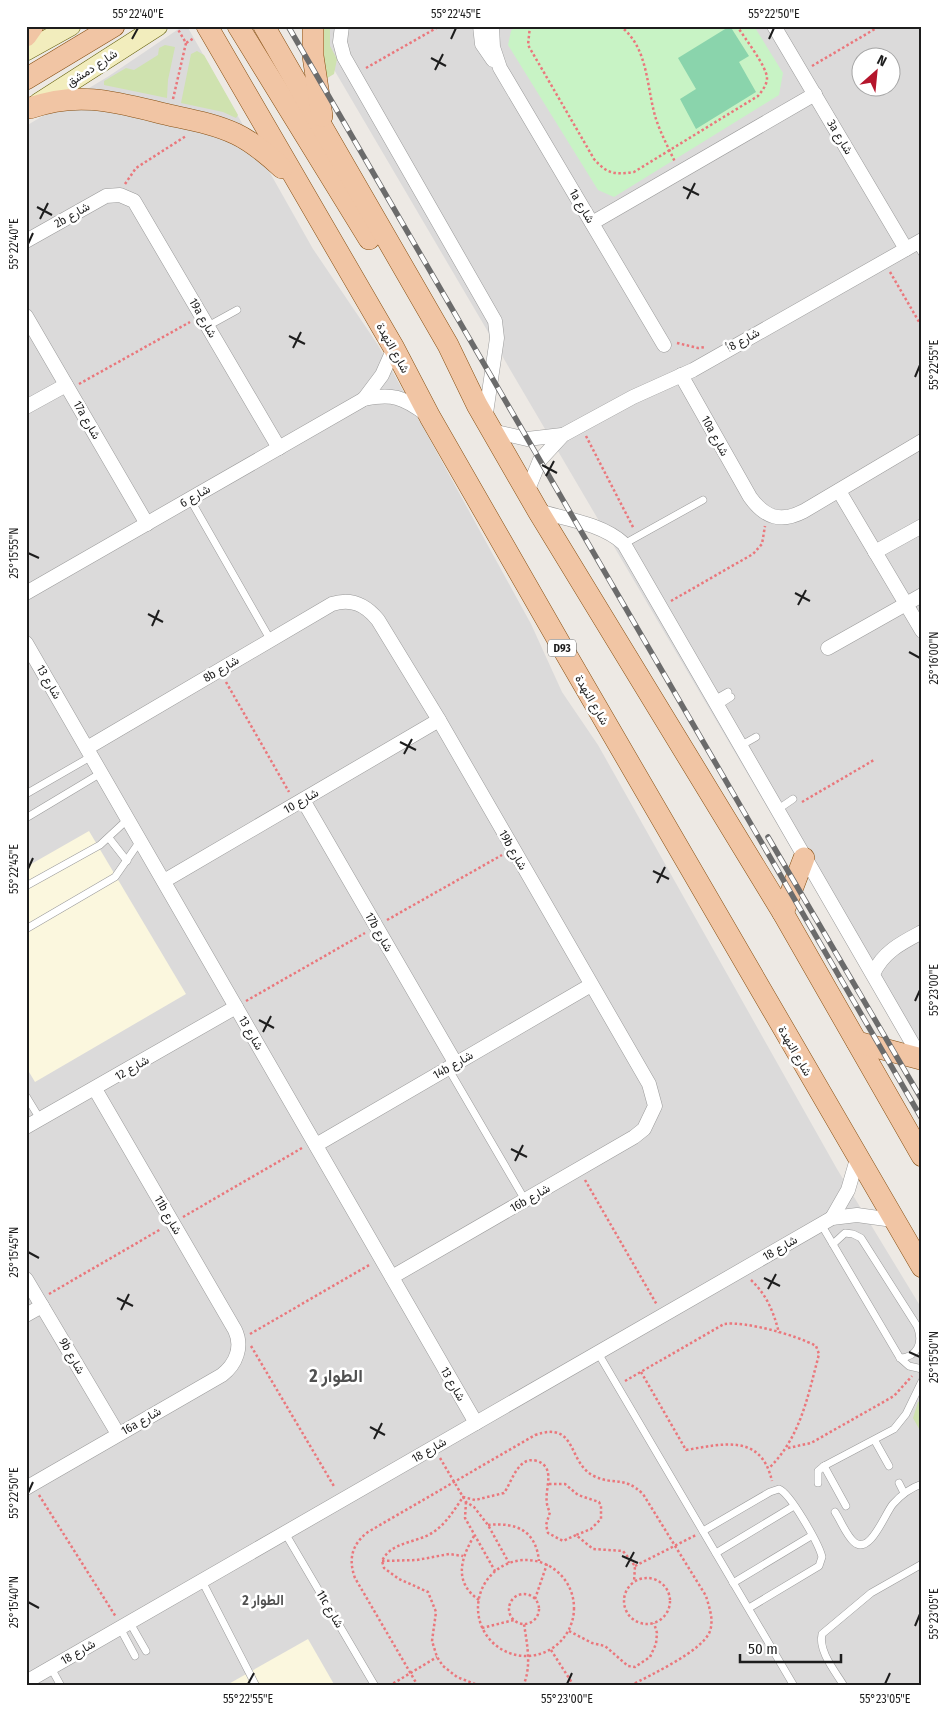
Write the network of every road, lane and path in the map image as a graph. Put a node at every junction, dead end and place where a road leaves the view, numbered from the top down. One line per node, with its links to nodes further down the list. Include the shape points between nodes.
1 (33, 26): 18 (main road)
2 (71, 26): 20 (main road)
3 (114, 26): 24 (main road)
4 (158, 26): 26 (main road, شارع دمشق)
5 (207, 26): 32 (main road, شارع النهدة / D93)
6 (238, 26): 50 (main road, via 448,368)
7 (264, 26): 29 (main road)
8 (312, 26): 29 (main road, via 316,84)
9 (342, 26): 23 (street, via 341,50)
10 (440, 26): 23 (path)
11 (480, 26): 21 (street, via 482,44)
12 (492, 26): 21 (street, via 493,47)
13 (530, 26): 30 (path, via 528,45 603,170 616,175 634,172)
14 (620, 26): 30 (path, via 634,40 642,58 658,123)
15 (737, 26): 30 (path, via 763,67 767,77 764,89 758,96)
16 (774, 26): 22 (street, 3a شارع)
17 (880, 26): 22 (path)
18 (26, 36)
19 (186, 43): 27 (path)
20 (26, 51)
21 (500, 68): 34 (street, 1a شارع)
22 (802, 72): 25 (street, 3a شارع)
23 (353, 75): 50 (street, via 495,321 497,338)
24 (26, 78)
25 (815, 94): 31 (street); 36 (street, 3a شارع)
26 (28, 109): 27 (main road, via 60,100 92,98)
27 (169, 115): 28 (main road)
28 (207, 124): 32 (main road, via 237,134 253,144); 33 (path, via 136,168)
29 (325, 134): 50 (main road, via 448,345)
30 (670, 150): 31 (path)
31 (680, 172): 34 (street)
32 (296, 182): 43 (main road, شارع النهدة / D93)
33 (120, 195): 35 (street, 2b شارع, via 100,198); 40 (street, 19a شارع, via 134,201 140,209)
34 (592, 222): 42 (street, 1a شارع)
35 (26, 242)
36 (916, 246): 37 (street, شارع 8أ)
37 (884, 261): 41 (path); 44 (street, شارع 8أ)
38 (237, 310): 40 (lane)
39 (26, 316): 46 (street, 17a شارع)
40 (205, 321): 46 (path); 54 (street, 19a شارع)
41 (922, 327)
42 (664, 345): 44 (path, via 680,342 698,348)
43 (394, 348): 47 (street, شارع 6, via 382,375); 49 (main road, شارع النهدة / D93)
44 (724, 350): 45 (street, شارع 8أ)
45 (681, 375): 51 (street, شارع 8أ); 57 (street, 10a شارع)
46 (68, 387): 48 (street); 63 (street, 17a شارع)
47 (364, 399): 49 (street, شارع 6, via 393,396); 54 (street, شارع 6)
48 (26, 407)
49 (430, 417): 114 (main road, شارع النهدة / D93)
50 (485, 418): 52 (street, شارع 8أ, via 527,439); 56 (main road)
51 (581, 426): 52 (street, شارع 8أ); 65 (path)
52 (563, 435): 56 (street, شارع 8أ, via 540,460)
53 (922, 441): 55 (street, 10a شارع)
54 (279, 448): 58 (street, شارع 6)
55 (839, 491): 60 (street, 10a شارع); 67 (street)
56 (526, 492): 61 (main road)
57 (750, 497): 60 (street, 10a شارع, via 763,512 781,519); 62 (street, 10a شارع, via 757,515)
58 (190, 499): 63 (street, شارع 6); 74 (lane)
59 (703, 500): 65 (lane)
60 (814, 506): 62 (street, 10a شارع, via 792,526 773,526)
61 (538, 511): 66 (street, via 611,533); 98 (main road)
62 (764, 522): 72 (path, via 765,537 753,554)
63 (147, 524): 68 (street, شارع 6)
64 (922, 526): 67 (street)
65 (638, 537): 66 (lane)
66 (624, 544): 72 (street)
67 (875, 552): 71 (street)
68 (26, 593)
69 (922, 595): 71 (street)
70 (358, 603): 74 (street, 8b شارع, via 341,601 332,604); 80 (street, 19b شارع, via 378,620)
71 (906, 604): 73 (street); 76 (street)
72 (661, 607): 79 (street)
73 (922, 631)
74 (270, 639): 77 (street, 8b شارع)
75 (26, 642): 83 (street, شارع 13)
76 (828, 648)
77 (219, 670): 83 (street, 8b شارع); 88 (path)
78 (730, 695): 79 (lane)
79 (716, 703): 82 (street)
80 (439, 720): 88 (street, شارع 10); 102 (street, 19b شارع)
81 (756, 737): 82 (lane)
82 (740, 746): 89 (street)
83 (89, 752): 85 (street, شارع 13); 86 (lane)
84 (874, 760): 89 (path)
85 (101, 773): 90 (lane); 91 (street, شارع 13)
86 (26, 794)
87 (793, 799): 89 (lane)
88 (299, 802): 96 (street, شارع 10); 106 (street, 17b شارع)
89 (778, 812): 94 (street)
90 (26, 818)
91 (128, 819): 92 (lane); 93 (street, شارع 13)
92 (109, 838): 95 (lane); 97 (lane)
93 (140, 840): 95 (lane); 96 (street, شارع 13)
94 (804, 858): 98 (main road); 101 (street)
95 (126, 861): 99 (lane, via 109,882)
96 (164, 881): 103 (street, شارع 13)
97 (26, 886)
98 (783, 913): 104 (main road)
99 (26, 929)
100 (922, 932): 101 (street, via 890,950)
101 (873, 974): 105 (street)
102 (591, 985): 106 (street, 14b شارع); 109 (street, 19b شارع, via 649,1084)
103 (236, 1007): 107 (street, شارع 12); 112 (street, شارع 13)
104 (857, 1042): 105 (main road); 113 (main road)
105 (921, 1059)
106 (452, 1066): 112 (street, 14b شارع); 116 (lane)
107 (95, 1089): 110 (street, شارع 12); 129 (street, 11b شارع)
108 (26, 1096): 110 (lane)
109 (655, 1106): 115 (street, 16b شارع, via 644,1129)
110 (40, 1119): 111 (street, شارع 12)
111 (26, 1127)
112 (316, 1145): 120 (street, شارع 13)
113 (922, 1156)
114 (857, 1159): 117 (main road, شارع النهدة / D93); 118 (street, via 848,1190)
115 (579, 1170): 116 (street, 16b شارع); 127 (path)
116 (525, 1200): 123 (street, 16b شارع)
117 (893, 1220): 118 (street, شارع 18, via 857,1214); 121 (main road, شارع النهدة / D93)
118 (827, 1221): 119 (lane); 122 (street, شارع 18)
119 (833, 1244): 131 (lane); 131 (lane, via 845,1233 861,1238 917,1326 920,1340 917,1350 909,1357)
120 (381, 1258): 123 (street, شارع 13); 129 (path)
121 (922, 1267)
122 (741, 1270): 127 (street, شارع 18); 128 (path, via 766,1299)
123 (392, 1277): 136 (street, شارع 13)
124 (26, 1278): 125 (street, 9b شارع)
125 (42, 1306): 126 (street); 137 (street, 9b شارع)
126 (26, 1315)
127 (663, 1315): 130 (street, شارع 18)
128 (779, 1333): 133 (path, via 736,1323 724,1324); 140 (path, via 810,1342 819,1354 808,1396)
129 (242, 1339): 137 (street, 16a شارع, via 228,1370); 153 (path)
130 (598, 1353): 135 (lane); 136 (street, شارع 18)
131 (900, 1358): 132 (lane, via 905,1364)
132 (919, 1368): 140 (path, via 894,1396 811,1443)
133 (641, 1372): 135 (path); 143 (path, via 686,1450 737,1444 750,1448)
134 (922, 1381): 138 (lane, via 901,1422)
135 (618, 1386): 159 (lane)
136 (476, 1423): 139 (street, شارع 18)
137 (118, 1434): 149 (street, 16a شارع)
138 (875, 1441): 141 (lane); 142 (lane)
139 (434, 1448): 144 (path); 153 (street, شارع 18)
140 (788, 1448): 143 (path)
141 (824, 1466): 147 (lane, via 818,1471); 156 (lane)
142 (889, 1466)
143 (769, 1468): 150 (path)
144 (456, 1482): 152 (path); 166 (path, via 535,1435 548,1431 560,1434 587,1471 594,1476 625,1481 643,1494); 194 (path, via 368,1532 352,1552 355,1578)
145 (898, 1482): 151 (lane)
146 (548, 1484): 152 (path, via 548,1470 542,1463 526,1461 519,1466 504,1493 475,1500); 161 (path, via 545,1496 550,1512 546,1525 548,1533 563,1541); 161 (path, via 565,1484 578,1495 599,1502 601,1519 591,1529)
147 (818, 1484)
148 (922, 1484): 151 (lane)
149 (29, 1487): 185 (path)
150 (774, 1490): 155 (lane, via 783,1491); 159 (lane)
151 (904, 1493): 165 (lane, via 891,1506)
152 (463, 1497): 154 (path); 170 (path, via 434,1532 391,1549)
153 (342, 1500): 160 (street, شارع 18)
154 (466, 1502): 158 (path); 162 (path, via 465,1518)
155 (794, 1506): 163 (lane); 167 (lane)
156 (846, 1506)
157 (835, 1512): 165 (lane, via 855,1543)
158 (488, 1525): 169 (path, via 516,1527 529,1535 538,1546); 171 (path)
159 (703, 1531): 166 (path); 167 (lane)
160 (285, 1533): 176 (street, شارع 18); 198 (lane, 11c شارع)
161 (576, 1535): 174 (path, via 593,1548 623,1551)
162 (474, 1536): 168 (path); 175 (path)
163 (812, 1536): 178 (lane); 181 (lane, via 821,1553 820,1566)
164 (863, 1536): 165 (lane)
165 (868, 1543)
166 (674, 1548): 174 (path); 204 (path, via 706,1596 712,1614 711,1630 696,1648)
167 (716, 1553): 178 (lane)
168 (463, 1556): 170 (path, via 449,1554); 180 (path, via 461,1568 465,1585)
169 (540, 1561): 171 (path); 172 (path)
170 (382, 1562): 192 (path, via 392,1576 424,1589 433,1600 436,1612 432,1641)
171 (509, 1563): 175 (path)
172 (547, 1564): 179 (path); 187 (path, via 570,1586 574,1616)
173 (922, 1564): 206 (lane, via 871,1593 822,1634 822,1648)
174 (635, 1566): 177 (path)
175 (495, 1571): 180 (path, via 487,1579)
176 (202, 1581): 185 (street, شارع 18); 197 (lane)
177 (634, 1582): 183 (path, via 624,1600 628,1614 640,1622); 183 (path, via 654,1579 669,1594 669,1608)
178 (734, 1583): 181 (lane)
179 (535, 1599): 182 (path, via 527,1594 514,1598 510,1606); 184 (path, via 539,1613 533,1621)
180 (478, 1600): 186 (path)
181 (749, 1608): 205 (lane)
182 (514, 1620): 184 (path); 186 (path)
183 (654, 1623): 187 (path, via 656,1644 650,1657 635,1666 628,1666 605,1646)
184 (524, 1624): 191 (path)
185 (124, 1626): 189 (lane); 190 (lane); 193 (street, شارع 18)
186 (482, 1628): 191 (path, via 493,1643 509,1653)
187 (569, 1631): 188 (path)
188 (551, 1650): 191 (path); 203 (path)
189 (146, 1651)
190 (135, 1656)
191 (528, 1656): 202 (path)
192 (437, 1657): 194 (path); 201 (path, via 450,1672)
193 (51, 1668): 195 (street, شارع 18); 196 (lane)
194 (411, 1673): 199 (path); 200 (path)
195 (26, 1682)
196 (61, 1686)
197 (256, 1686)
198 (375, 1686)
199 (389, 1686)
200 (418, 1686)
201 (480, 1686)
202 (523, 1686)
203 (574, 1686)
204 (630, 1686)
205 (794, 1686)
206 (844, 1686)

